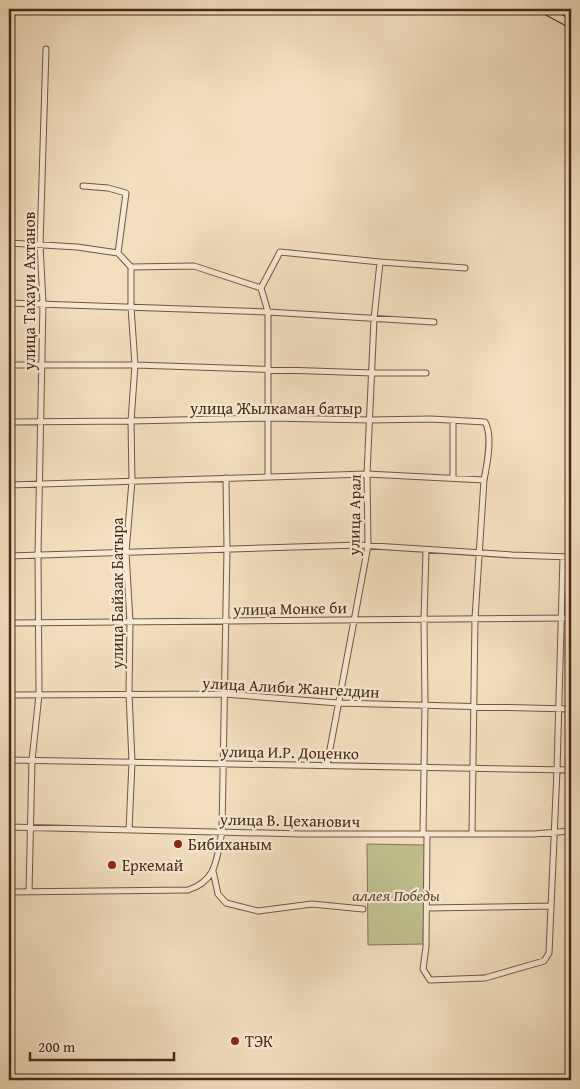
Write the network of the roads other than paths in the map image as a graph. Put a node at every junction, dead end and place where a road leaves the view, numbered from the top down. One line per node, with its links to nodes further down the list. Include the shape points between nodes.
1 (543, 9): 2 (street)
2 (571, 24)
3 (46, 49): 6 (street, улица Тахауи Ахтанов)
4 (83, 186): 7 (street, via 126,193)
5 (9, 243): 6 (street)
6 (40, 245): 7 (street); 13 (street, улица Тахауи Ахтанов)
7 (118, 252): 9 (street)
8 (380, 262): 10 (street); 11 (street, via 280,252); 16 (street, улица Арал)
9 (131, 267): 11 (street, via 194,266); 14 (street, улица Байзак Батыра)
10 (465, 268)
11 (261, 288): 15 (street)
12 (9, 302): 13 (street)
13 (43, 303): 14 (street); 19 (street, улица Тахауи Ахтанов)
14 (131, 307): 15 (street); 20 (street, улица Байзак Батыра)
15 (268, 312): 16 (street); 21 (street)
16 (374, 319): 17 (street); 22 (street, улица Арал)
17 (434, 322)
18 (9, 365): 19 (street)
19 (42, 365): 20 (street); 29 (street, улица Тахауи Ахтанов)
20 (135, 365): 21 (street); 26 (street, улица Байзак Батыра)
21 (269, 370): 22 (street); 24 (street)
22 (372, 373): 23 (street); 25 (street, улица Арал)
23 (426, 373)
24 (269, 418): 25 (street, улица Жылкаман батыр); 26 (street, улица Жылкаман батыр); 31 (street)
25 (370, 420): 27 (street, улица Жылкаман батыр); 30 (street, улица Арал)
26 (131, 421): 29 (street, улица Жылкаман батыр); 35 (street, улица Байзак Батыра)
27 (453, 421): 32 (street); 34 (street, улица Жылкаман батыр, via 485,422 488,427 488,462)
28 (9, 422): 29 (street, улица Жылкаман батыр)
29 (41, 422): 36 (street, улица Тахауи Ахтанов)
30 (367, 474): 31 (street); 32 (street); 38 (street, улица Арал)
31 (268, 477): 33 (street)
32 (453, 477): 34 (street)
33 (226, 478): 35 (street); 39 (street)
34 (484, 480): 42 (street)
35 (132, 481): 36 (street); 41 (street, улица Байзак Батыра)
36 (40, 484): 37 (street); 43 (street, улица Тахауи Ахтанов)
37 (9, 485)
38 (368, 546): 39 (street); 40 (street); 51 (street, улица Арал)
39 (227, 549): 41 (street); 52 (street)
40 (426, 550): 42 (street); 47 (street)
41 (126, 552): 43 (street); 53 (street, улица Байзак Батыра)
42 (480, 553): 45 (street); 48 (street)
43 (38, 554): 44 (street); 55 (street, улица Тахауи Ахтанов)
44 (9, 556)
45 (563, 557): 46 (street); 49 (street)
46 (571, 557)
47 (424, 618): 48 (street, улица Монке би); 51 (street, улица Монке би); 61 (street)
48 (475, 618): 49 (street, улица Монке би); 62 (street)
49 (562, 618): 50 (street, улица Монке би); 63 (street)
50 (571, 618)
51 (356, 619): 52 (street, улица Монке би); 60 (street, улица Арал)
52 (226, 621): 53 (street, улица Монке би); 57 (street)
53 (130, 622): 55 (street, улица Монке би); 56 (street, улица Байзак Батыра)
54 (9, 623): 55 (street, улица Монке би)
55 (38, 623): 58 (street, улица Тахауи Ахтанов)
56 (129, 694): 57 (street, улица Алиби Жангелдин); 58 (street, улица Алиби Жангелдин); 67 (street, улица Байзак Батыра)
57 (224, 694): 60 (street, улица Алиби Жангелдин); 68 (street)
58 (39, 695): 59 (street, улица Алиби Жангелдин); 66 (street, улица Тахауи Ахтанов)
59 (9, 696)
60 (338, 703): 61 (street, улица Алиби Жангелдин); 69 (street, улица Арал)
61 (425, 705): 62 (street, улица Алиби Жангелдин); 70 (street)
62 (473, 707): 63 (street, улица Алиби Жангелдин); 71 (street)
63 (559, 709): 64 (street, улица Алиби Жангелдин); 72 (street)
64 (571, 709)
65 (9, 760): 66 (street, улица И.Р. Доценко)
66 (32, 760): 67 (street, улица И.Р. Доценко); 75 (street, улица Тахауи Ахтанов)
67 (132, 762): 68 (street, улица И.Р. Доценко); 76 (street, улица Байзак Батыра)
68 (223, 763): 69 (street, улица И.Р. Доценко); 78 (street)
69 (327, 765): 70 (street, улица И.Р. Доценко)
70 (423, 767): 71 (street, улица И.Р. Доценко); 80 (street)
71 (472, 768): 72 (street, улица И.Р. Доценко); 81 (street)
72 (557, 770): 73 (street, улица И.Р. Доценко); 79 (street)
73 (571, 770)
74 (9, 827): 75 (street, улица В. Цеханович)
75 (32, 828): 76 (street, улица В. Цеханович); 84 (street, улица Тахауи Ахтанов)
76 (129, 830): 78 (street, улица В. Цеханович)
77 (571, 831): 79 (street, улица В. Цеханович)
78 (222, 832): 80 (street, улица В. Цеханович); 82 (street)
79 (554, 833): 81 (street, улица В. Цеханович); 85 (street)
80 (425, 834): 81 (street, улица В. Цеханович); 86 (street)
81 (472, 834)
82 (213, 871): 84 (street, via 202,885 188,890); 87 (street, via 218,894 226,903 258,911 312,904)
83 (9, 892): 84 (street)
84 (29, 892)
85 (551, 906): 86 (street); 86 (street, via 549,953 544,961 485,978 430,980 423,969)
86 (427, 908)
87 (363, 909)

